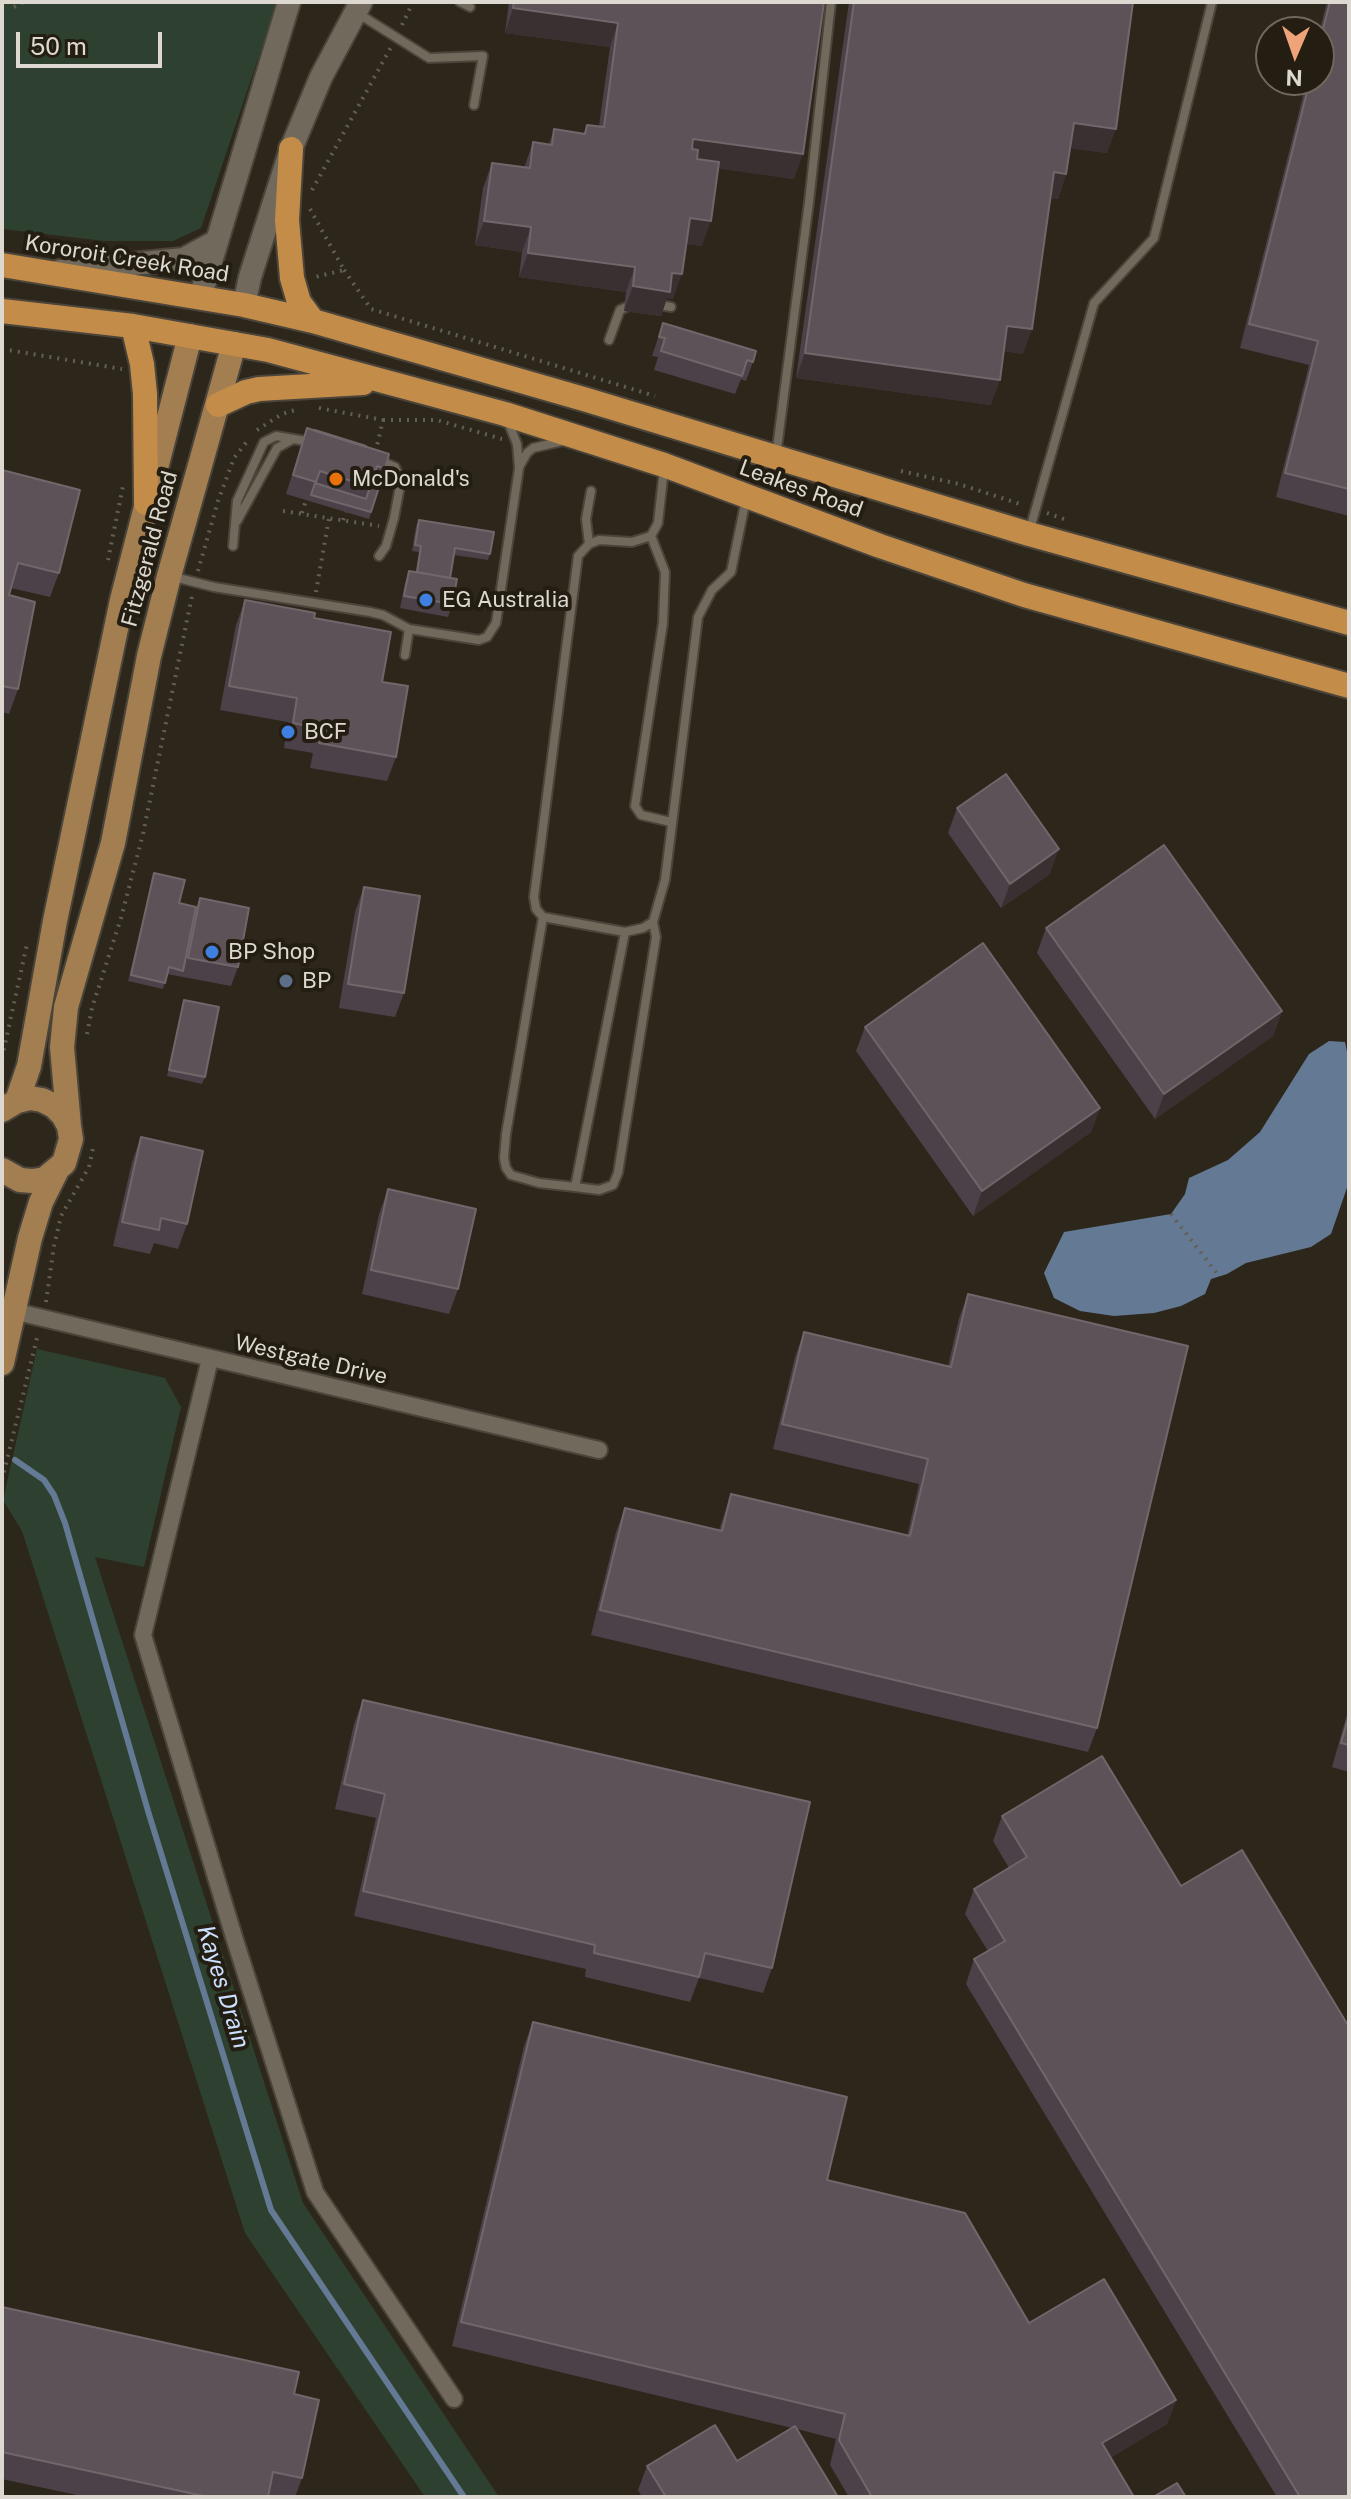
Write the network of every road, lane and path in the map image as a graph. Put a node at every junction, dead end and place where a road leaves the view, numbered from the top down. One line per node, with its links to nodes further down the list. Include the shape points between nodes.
1 (24, 2): 7 (path)
2 (289, 2): 15 (main road, Fitzgerald Road)
3 (413, 2): 10 (path)
4 (460, 2): 9 (lane)
5 (831, 2): 40 (lane)
6 (1212, 2): 49 (lane, via 1154,238 1094,303)
7 (14, 7)
8 (358, 7): 10 (lane); 12 (main road, Fitzgerald Road)
9 (470, 7)
10 (396, 38): 11 (lane, via 429,58 483,56); 13 (path, via 314,182)
11 (474, 105)
12 (291, 149): 21 (main road, Fitzgerald Road); 25 (highway, via 287,220 292,278 299,302)
13 (307, 204): 14 (path); 17 (path)
14 (307, 219)
15 (217, 241): 18 (main road, via 184,259); 20 (main road, Fitzgerald Road)
16 (2, 265): 18 (highway, Kororoit Creek Road)
17 (344, 270): 19 (path); 34 (path, via 371,309)
18 (46, 272): 20 (highway, Kororoit Creek Road)
19 (311, 278)
20 (200, 298): 21 (highway, Kororoit Creek Road); 28 (highway, Fitzgerald Road)
21 (244, 305): 25 (highway, Leakes Road); 30 (highway, Fitzgerald Road)
22 (671, 307): 29 (lane, via 629,305 620,310)
23 (2, 311): 24 (highway)
24 (53, 318): 26 (highway); 27 (highway)
25 (313, 321): 40 (highway, Leakes Road)
26 (2, 325)
27 (133, 326): 28 (highway); 48 (highway, via 145,394)
28 (190, 336): 30 (highway); 48 (main road, Fitzgerald Road)
29 (609, 340)
30 (234, 344): 33 (highway, Leakes Road); 35 (main road, Fitzgerald Road)
31 (2, 349): 32 (path)
32 (124, 369)
33 (385, 381): 35 (highway, via 259,389); 36 (highway, Leakes Road)
34 (657, 397)
35 (218, 405): 63 (main road, Fitzgerald Road)
36 (505, 414): 38 (highway, Leakes Road); 43 (lane, via 517,444)
37 (298, 438): 39 (lane); 57 (lane, via 277,448); 57 (lane, via 276,436 264,442 237,501)
38 (577, 438): 42 (highway, Leakes Road); 43 (lane, via 533,448)
39 (324, 446)
40 (776, 457): 58 (highway, Leakes Road)
41 (372, 460): 62 (lane, via 395,467 401,481); 64 (path, via 383,420 306,406 260,426 234,458)
42 (664, 465): 46 (highway, Leakes Road); 59 (lane, via 658,523)
43 (519, 468): 67 (lane, via 492,631 479,640 467,640)
44 (898, 470): 49 (path)
45 (591, 491): 60 (lane)
46 (747, 498): 69 (highway, Leakes Road, via 1024,595); 70 (lane, via 731,572 712,590 698,617)
47 (306, 500): 52 (path)
48 (146, 503): 75 (main road, Fitzgerald Road, via 84,774 29,1066)
49 (1035, 509): 56 (path); 58 (lane)
50 (283, 511): 52 (path)
51 (346, 512): 55 (path)
52 (302, 513): 54 (path)
53 (380, 515): 55 (path, via 378,527)
54 (329, 518): 55 (path); 65 (path)
55 (343, 520)
56 (1076, 523)
57 (233, 529): 61 (lane)
58 (1029, 534): 66 (highway, Leakes Road)
59 (651, 536): 60 (lane); 70 (lane, via 665,572 663,623 635,806 641,815)
60 (589, 544): 71 (lane, via 578,556 534,897)
61 (233, 546)
62 (379, 556)
63 (169, 576): 64 (lane); 76 (main road, Fitzgerald Road, via 113,843 66,1007 62,1047)
64 (195, 583): 65 (lane); 74 (path, via 143,834)
65 (314, 603): 67 (lane, via 383,615)
66 (1349, 623)
67 (409, 629): 68 (lane)
68 (405, 655)
69 (1349, 686)
70 (671, 822): 72 (lane, via 665,880)
71 (543, 917): 73 (lane); 79 (lane, via 504,1158 511,1175)
72 (653, 922): 73 (lane); 79 (lane, via 656,937 618,1173 613,1185 599,1190)
73 (625, 932): 79 (lane)
74 (86, 1039)
75 (8, 1104): 76 (main road, via 30,1098 54,1106)
76 (69, 1126): 78 (main road, Fitzgerald Road, via 70,1151)
77 (2, 1170): 78 (main road, via 32,1181)
78 (56, 1172): 83 (main road, via 41,1202)
79 (575, 1187)
80 (1171, 1214): 82 (path)
81 (54, 1246): 84 (path)
82 (1219, 1276)
83 (13, 1311): 84 (street, Westgate Drive); 86 (main road)
84 (42, 1318): 85 (street, Westgate Drive); 88 (path)
85 (210, 1359): 87 (street, Westgate Drive); 89 (street, via 143,1635 315,2192)
86 (2, 1363)
87 (599, 1450)
88 (2, 1480)
89 (454, 2399)

